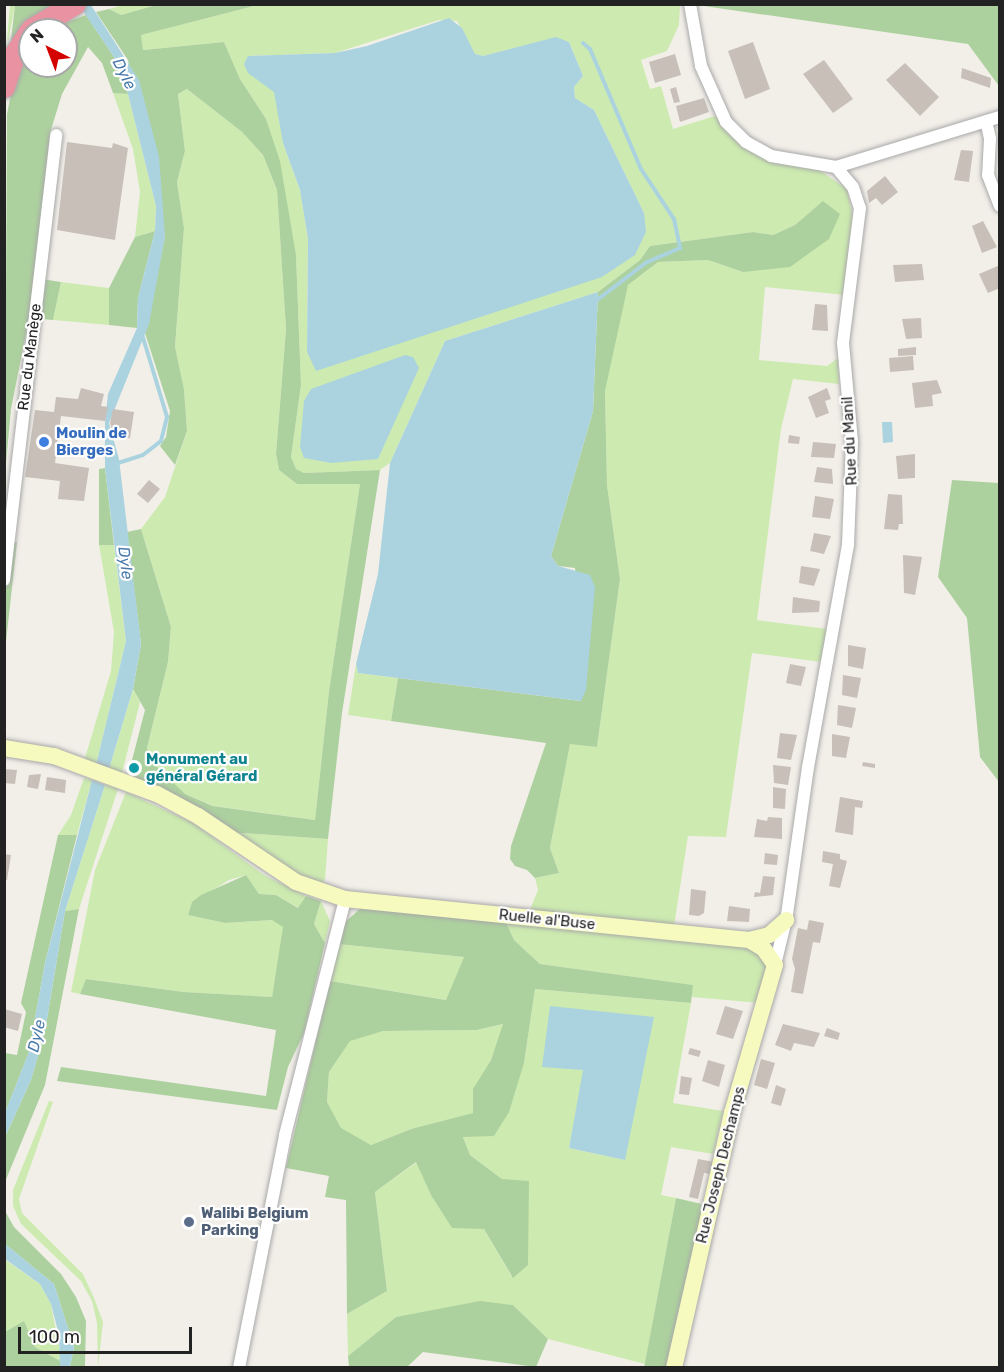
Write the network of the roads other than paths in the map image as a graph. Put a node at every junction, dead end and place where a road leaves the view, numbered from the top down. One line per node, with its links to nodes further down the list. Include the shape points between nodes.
1 (690, 4): 9 (street, via 704,72 720,113 734,132 771,156)
2 (71, 6): 3 (highway)
3 (52, 18)
4 (18, 51): 5 (highway)
5 (4, 87)
6 (999, 117): 7 (street)
7 (986, 121): 9 (street); 10 (street, via 990,139 987,170)
8 (56, 135): 11 (street, Rue du Manège)
9 (836, 167): 14 (street, Rue du Manil, via 856,192 861,217 843,343 852,441 851,511)
10 (999, 206)
11 (4, 580)
12 (4, 748): 13 (street, Ruelle al'Buse, via 46,754 174,803 296,882)
13 (345, 899): 15 (street, Ruelle al'Buse); 17 (street, via 285,1135)
14 (786, 920): 15 (street, Ruelle al'Buse, via 769,934); 16 (street, Rue du Manil)
15 (749, 940): 16 (street, via 764,949)
16 (775, 965): 18 (street, Rue Joseph Dechamps, via 732,1113)
17 (239, 1368)
18 (674, 1368)

